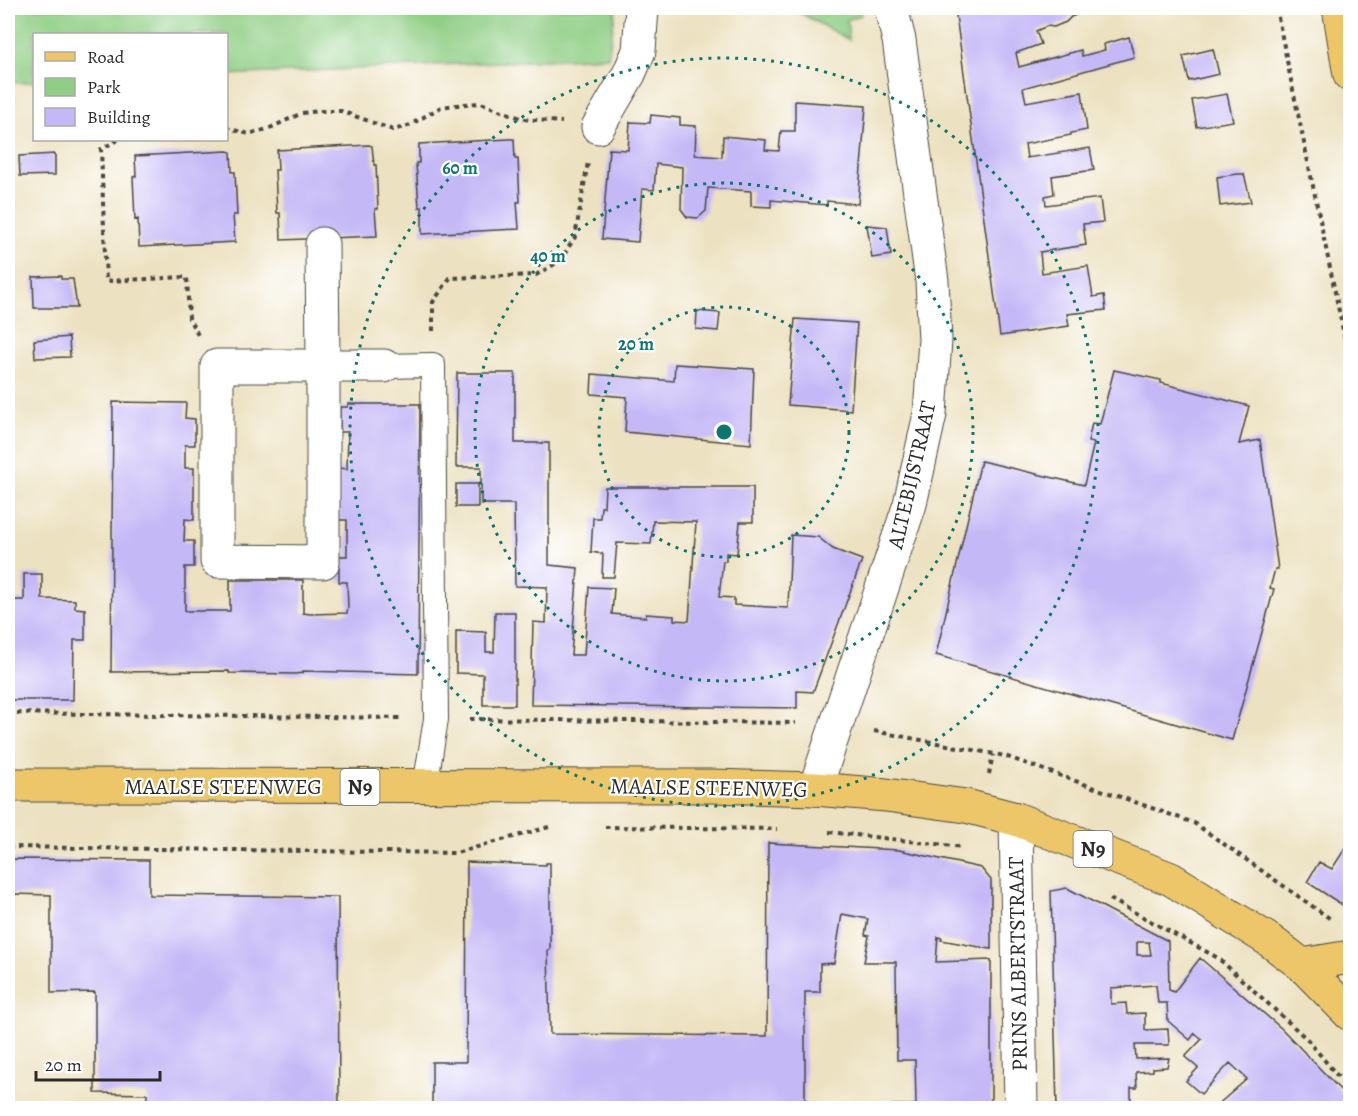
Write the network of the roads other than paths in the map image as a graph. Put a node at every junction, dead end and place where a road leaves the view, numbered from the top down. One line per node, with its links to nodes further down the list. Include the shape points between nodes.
1 (642, 8): 5 (street, via 639,51)
2 (891, 8): 11 (street, ALTEBIJSTRAAT, via 899,40 932,281 934,355 930,414 910,504)
3 (1339, 8): 4 (main road)
4 (1350, 75)
5 (598, 126)
6 (322, 244): 7 (street)
7 (323, 366): 7 (street, via 323,562 217,561 217,366); 8 (street)
8 (384, 366): 10 (lane, via 433,365 436,719)
9 (8, 785): 10 (main road, MAALSE STEENWEG / N9)
10 (425, 787): 11 (main road, MAALSE STEENWEG / N9)
11 (815, 789): 12 (main road, MAALSE STEENWEG / N9, via 966,806)
12 (1016, 819): 14 (main road, MAALSE STEENWEG / N9, via 1171,879); 16 (street, PRINS ALBERTSTRAAT)
13 (1350, 957): 14 (main road)
14 (1302, 965): 15 (main road, MAALSE STEENWEG / N9)
15 (1350, 1014)
16 (1021, 1108)

